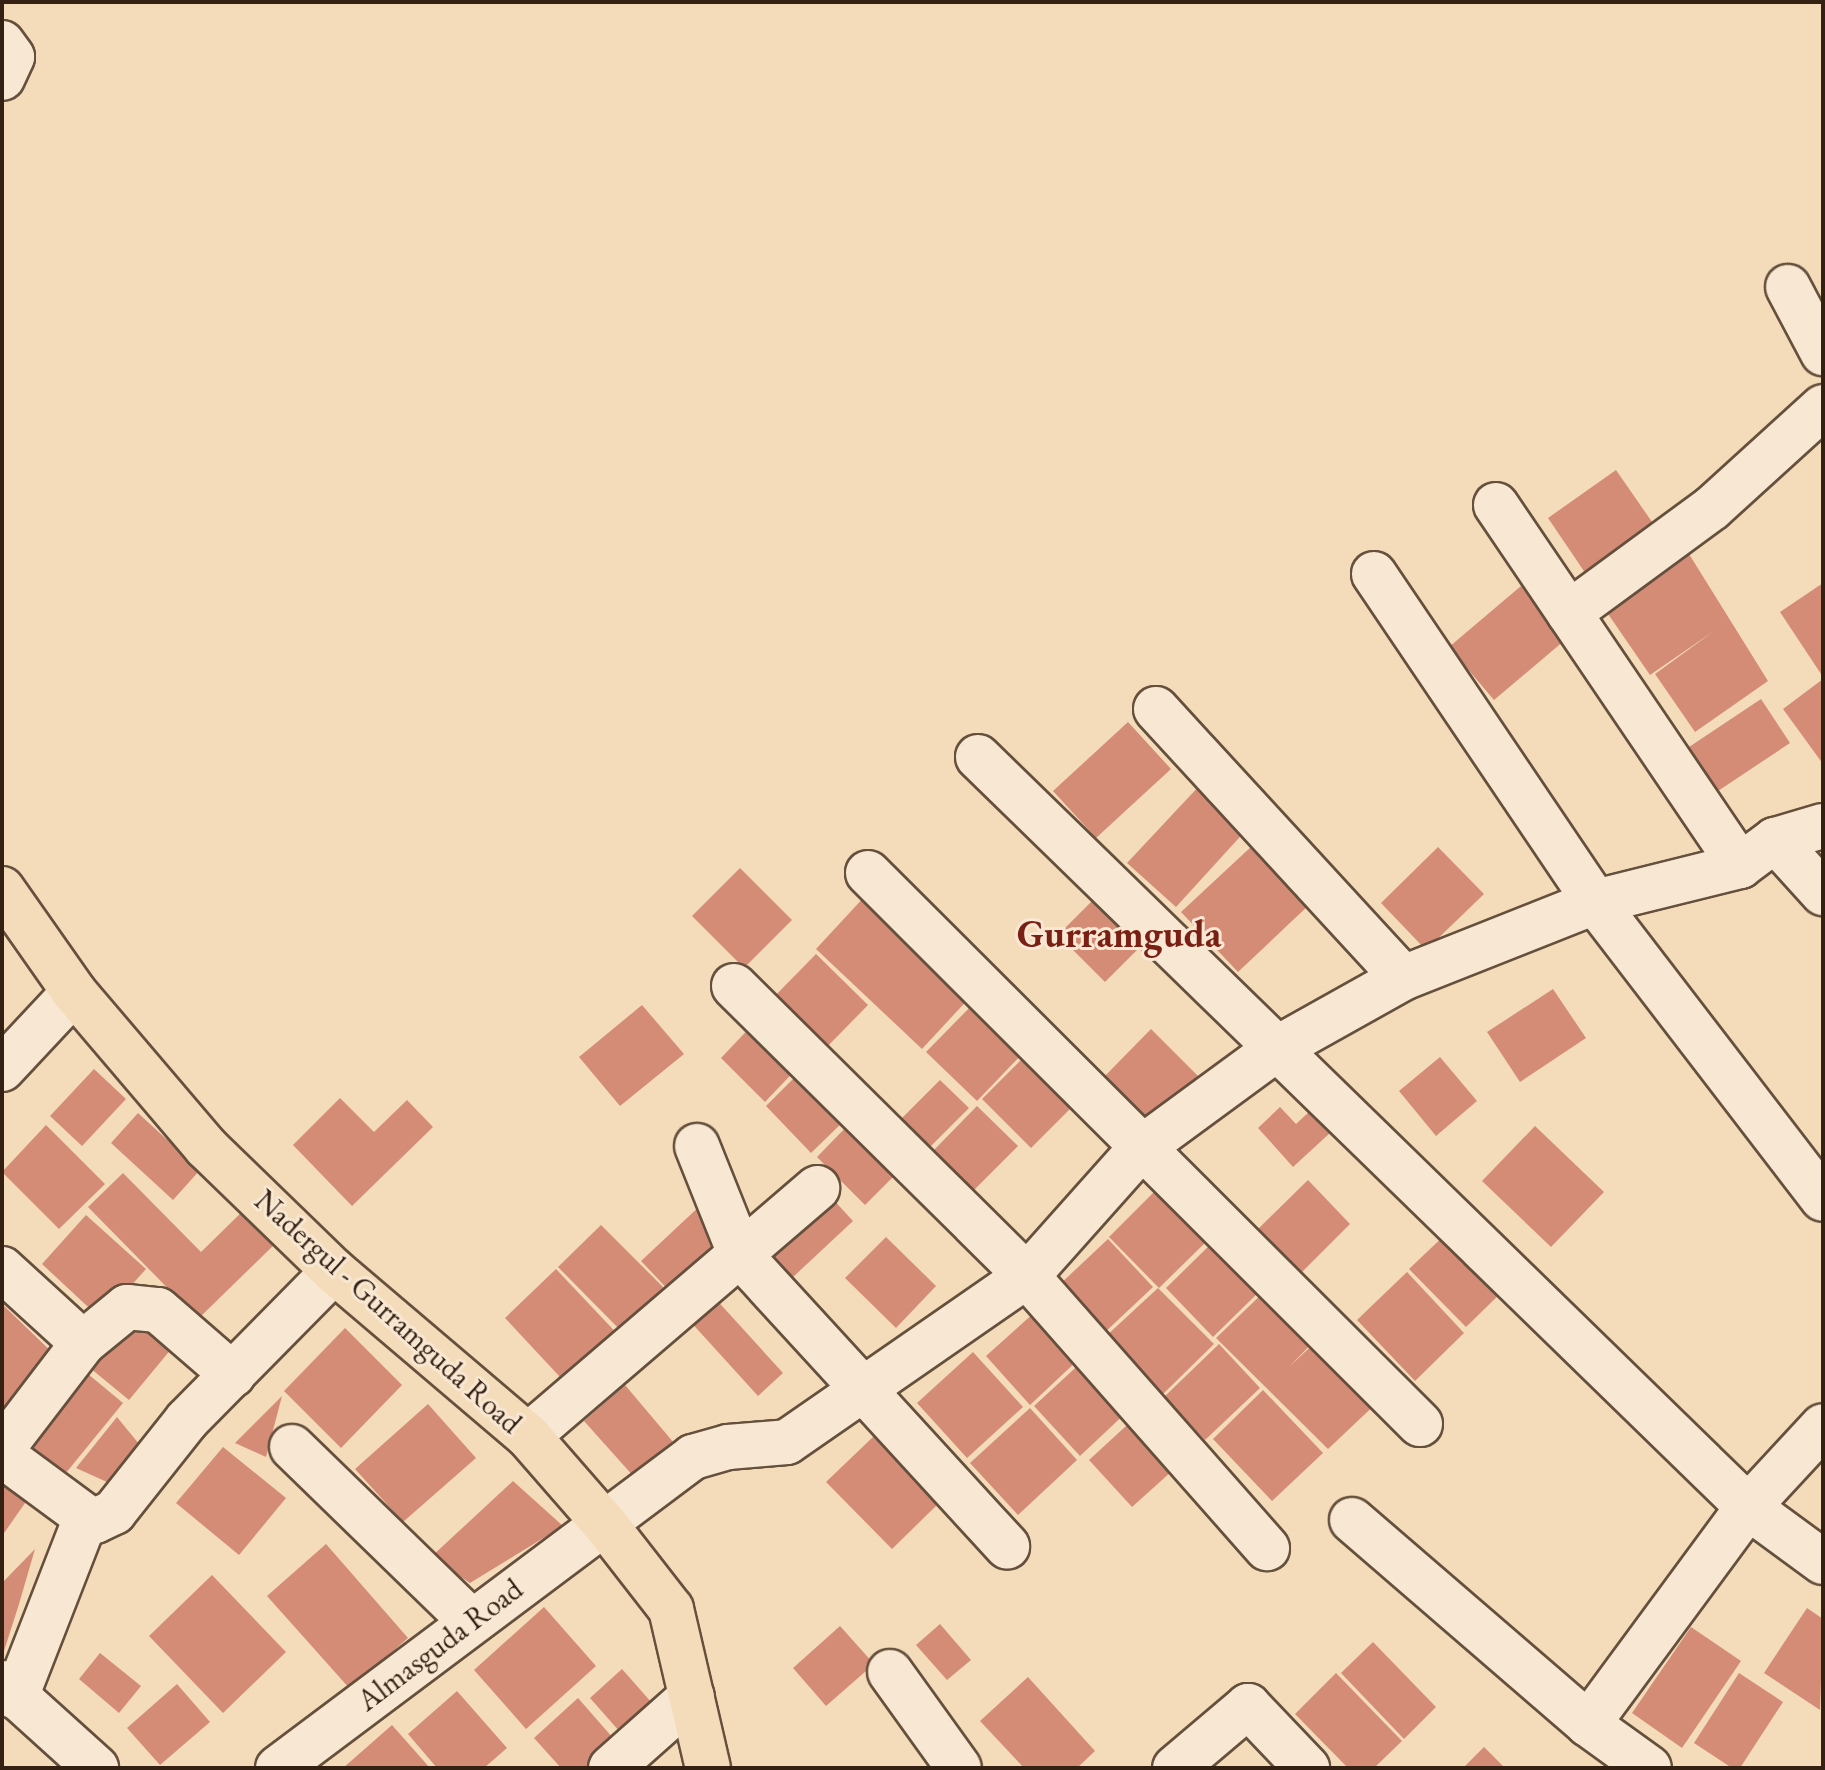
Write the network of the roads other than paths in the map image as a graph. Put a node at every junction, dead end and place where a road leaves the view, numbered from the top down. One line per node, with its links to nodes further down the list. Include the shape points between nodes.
1 (2, 43): 2 (street, via 12,57)
2 (2, 78)
3 (1788, 287): 4 (street)
4 (1823, 353)
5 (1823, 407): 8 (street, via 1712,508)
6 (1496, 505): 8 (street)
7 (1374, 574): 17 (street)
8 (1569, 613): 13 (street)
9 (1156, 709): 18 (street)
10 (978, 757): 21 (street)
11 (1823, 826): 12 (street)
12 (1775, 840): 13 (street); 16 (street)
13 (1740, 866): 17 (street, Almasguda Road)
14 (868, 873): 24 (street)
15 (2, 889): 20 (main road, Nadergul - Gurramguda Road)
16 (1823, 893)
17 (1595, 902): 18 (street, Almasguda Road); 26 (street)
18 (1403, 978): 21 (street, Almasguda Road)
19 (734, 986): 30 (street)
20 (74, 992): 22 (street); 29 (main road, Nadergul - Gurramguda Road, via 206,1147)
21 (1276, 1049): 24 (street, Almasguda Road); 39 (street)
22 (2, 1069)
23 (697, 1146): 27 (street)
24 (1140, 1149): 30 (street, Almasguda Road); 34 (street)
25 (817, 1188): 27 (street)
26 (1823, 1199)
27 (741, 1256): 33 (street); 36 (street)
28 (2, 1269): 31 (street)
29 (334, 1271): 32 (street); 36 (main road, Nadergul - Gurramguda Road)
30 (1027, 1276): 33 (street, Almasguda Road); 44 (street)
31 (83, 1343): 32 (street, via 127,1307 158,1310); 38 (street)
32 (233, 1375): 40 (street, via 187,1420 114,1512 95,1521)
33 (864, 1390): 42 (street, Almasguda Road, via 787,1442 728,1447 693,1457); 43 (street)
34 (1420, 1424)
35 (1823, 1426): 39 (street)
36 (528, 1436): 42 (main road, Nadergul - Gurramguda Road)
37 (292, 1447): 46 (street)
38 (2, 1452): 40 (street)
39 (1748, 1507): 45 (street); 50 (street)
40 (86, 1517): 48 (street)
41 (1352, 1520): 50 (street)
42 (604, 1523): 46 (street, Almasguda Road); 49 (main road, Nadergul - Gurramguda Road, via 671,1609)
43 (1007, 1546)
44 (1267, 1548)
45 (1823, 1562)
46 (470, 1620): 52 (street, Almasguda Road)
47 (890, 1672): 55 (street)
48 (9, 1690): 51 (street)
49 (692, 1696): 53 (street); 54 (main road, Nadergul - Gurramguda Road)
50 (1588, 1724): 58 (street)
51 (96, 1768)
52 (278, 1768)
53 (611, 1768)
54 (708, 1768)
55 (959, 1768)
56 (1175, 1768): 57 (street, via 1248,1706)
57 (1307, 1768)
58 (1649, 1768)

